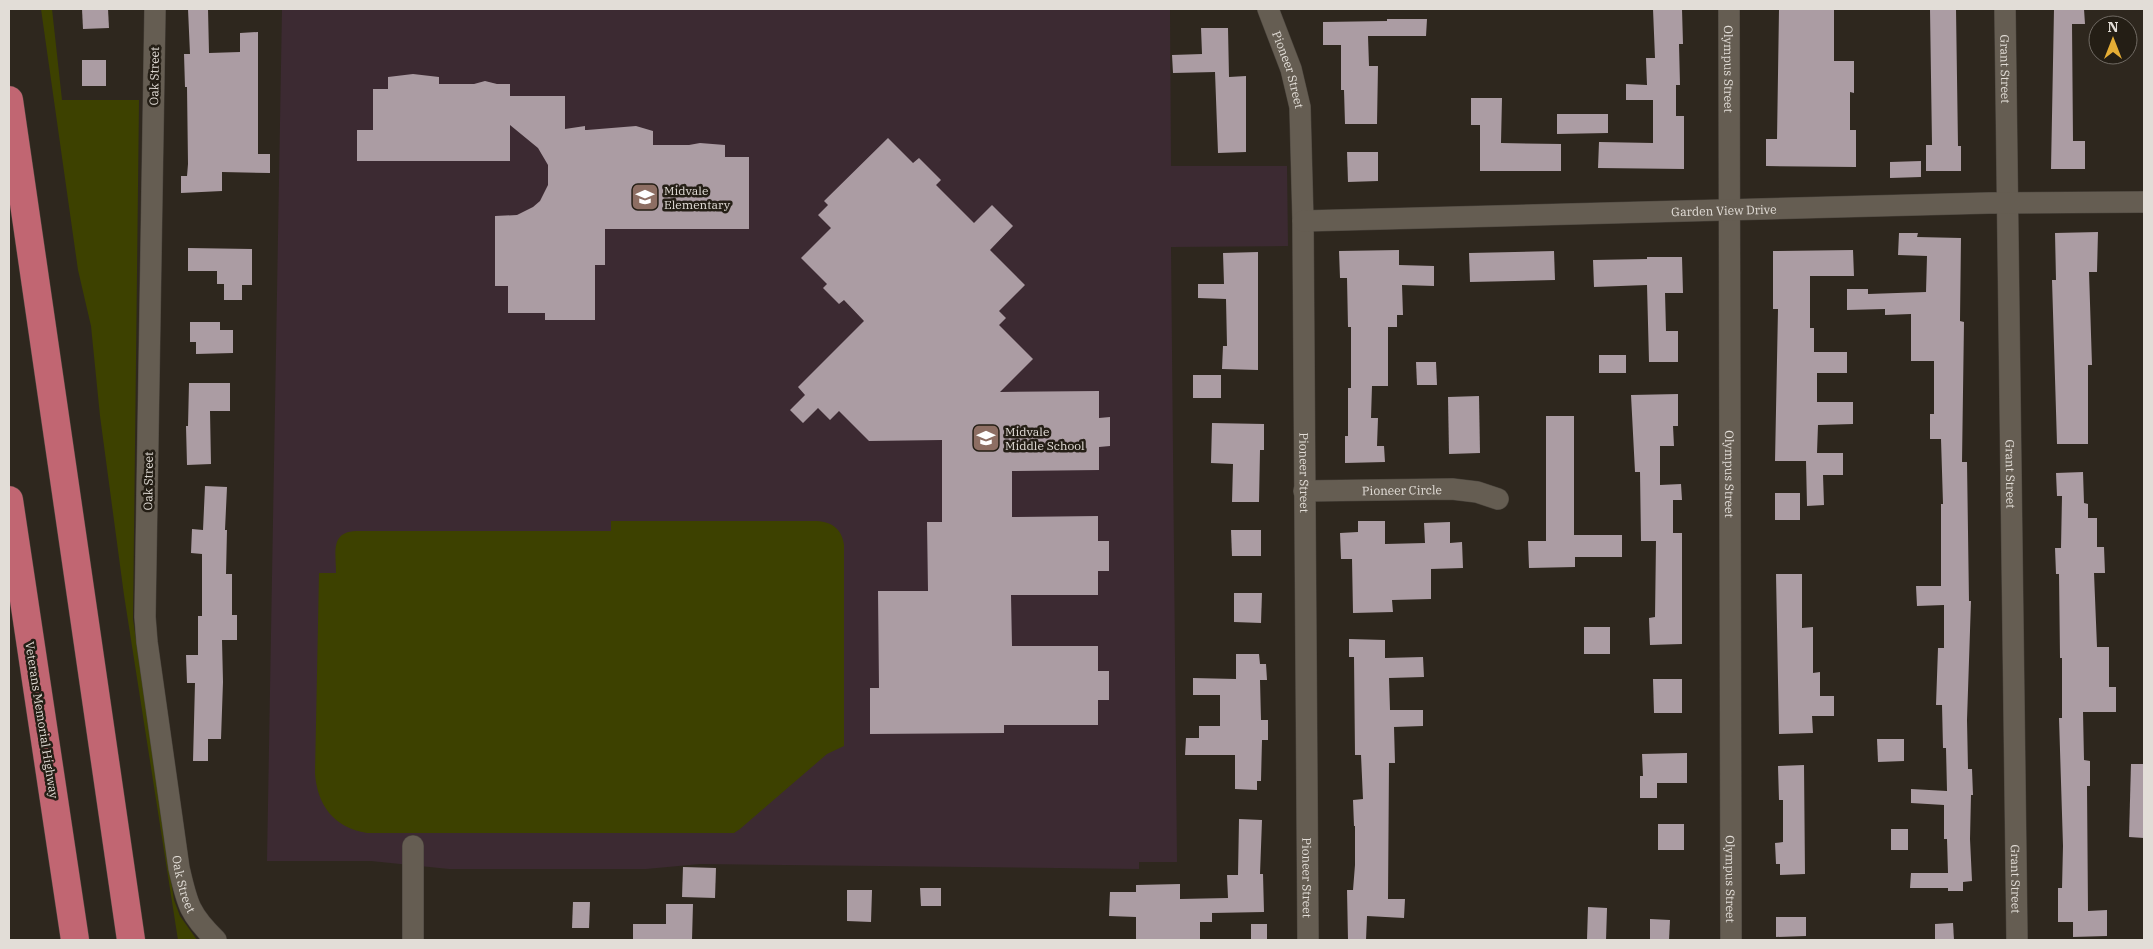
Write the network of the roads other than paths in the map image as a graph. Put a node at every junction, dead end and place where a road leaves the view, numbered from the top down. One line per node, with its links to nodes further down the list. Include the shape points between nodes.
1 (155, 9): 16 (street, Oak Street, via 145,617 179,868 186,899 198,923)
2 (1268, 9): 9 (street, Pioneer Street, via 1292,69 1300,106)
3 (1729, 9): 8 (street, Olympus Street)
4 (2006, 9): 6 (street, Grant Street)
5 (9, 100): 15 (highway)
6 (2008, 202): 7 (street, Garden View Drive); 8 (street, Garden View Drive); 20 (street, Grant Street)
7 (2144, 202)
8 (1729, 209): 9 (street, Garden View Drive); 19 (street, Olympus Street)
9 (1303, 221): 10 (street, Pioneer Street)
10 (1304, 491): 11 (street, Pioneer Circle, via 1452,489); 18 (street, Pioneer Street)
11 (1498, 499)
12 (9, 500): 14 (highway, Veterans Memorial Highway)
13 (413, 846): 17 (street)
14 (75, 940)
15 (131, 940)
16 (216, 940)
17 (413, 940)
18 (1308, 940)
19 (1731, 940)
20 (2017, 940)

